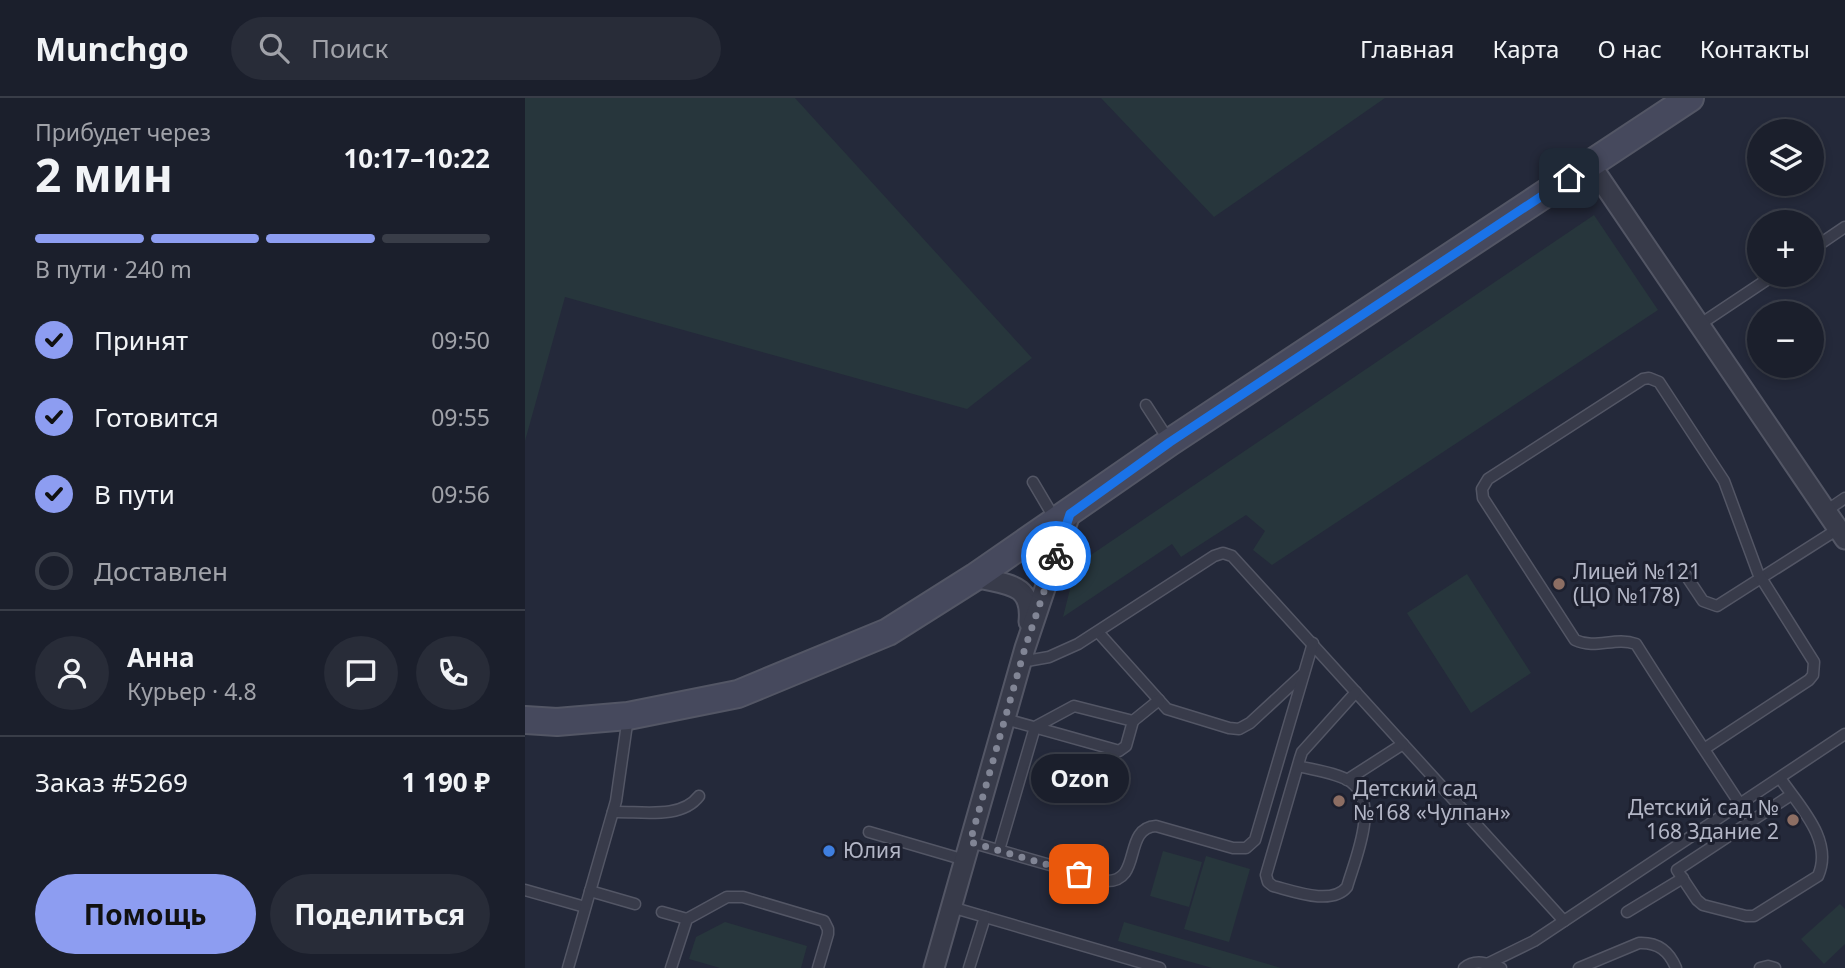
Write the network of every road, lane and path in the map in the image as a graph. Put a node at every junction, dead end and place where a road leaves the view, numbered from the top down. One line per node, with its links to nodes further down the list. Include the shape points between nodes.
1 (1690, 98): 2 (main road)
2 (1590, 164): 6 (street); 8 (main road)
3 (1845, 227): 4 (lane)
4 (1824, 241)
5 (1756, 287): 6 (lane)
6 (1699, 325): 11 (street)
7 (1146, 405): 8 (lane)
8 (1170, 442): 12 (main road)
9 (1033, 482): 12 (lane)
10 (1845, 498): 11 (lane)
11 (1826, 511): 13 (street)
12 (1063, 518): 15 (main road); 19 (street)
13 (1842, 534): 16 (lane)
14 (1685, 574): 16 (lane, via 1711,606 1722,604)
15 (975, 577): 19 (street, via 1026,594 1030,612); 23 (main road, via 888,632 738,694)
16 (1762, 578): 30 (lane, via 1812,655 1813,675); 30 (lane, via 1724,481 1654,380 1638,381 1484,485 1483,498 1575,640 1587,645 1622,640 1636,644)
17 (1098, 632): 18 (lane, via 1223,554 1237,559); 19 (lane, via 1049,657); 22 (lane)
18 (1313, 643): 20 (lane); 21 (lane)
19 (1023, 655): 24 (street)
20 (1304, 673): 22 (lane, via 1239,729 1177,713); 39 (lane, via 1255,840 1246,848 1233,849 1146,827 1138,834 1128,870 1113,881)
21 (1356, 692): 29 (lane); 31 (lane, via 1308,744)
22 (1159, 700): 26 (lane)
23 (628, 716): 25 (main road); 37 (lane)
24 (1005, 719): 27 (lane); 40 (street)
25 (525, 720)
26 (1133, 722): 27 (lane, via 1074,706); 27 (lane, via 1126,746 1119,751)
27 (1035, 727): 39 (lane)
28 (1845, 734): 32 (lane)
29 (1403, 744): 33 (lane); 52 (lane)
30 (1704, 749): 36 (lane)
31 (1298, 766): 33 (lane); 33 (lane, via 1266,875 1270,884 1282,888 1332,898 1347,887 1366,821 1360,795)
32 (1780, 778): 34 (lane); 36 (lane)
33 (1347, 780)
34 (1791, 794): 42 (lane); 42 (lane, via 1821,840 1818,876 1750,917 1703,905)
35 (699, 796): 37 (lane, via 680,810)
36 (1740, 804): 41 (lane)
37 (613, 812): 44 (lane)
38 (869, 832): 40 (lane)
39 (999, 850): 40 (lane)
40 (968, 851): 47 (street)
41 (1666, 853): 42 (lane); 52 (lane)
42 (1680, 874): 49 (lane)
43 (525, 890): 46 (lane)
44 (590, 891): 45 (lane); 46 (lane)
45 (635, 904)
46 (585, 907): 55 (lane)
47 (951, 907): 50 (lane); 58 (street)
48 (661, 912): 51 (lane)
49 (1627, 912)
50 (985, 917): 53 (lane); 59 (lane)
51 (687, 919): 56 (lane); 57 (lane, via 722,899 738,896 820,920 828,929)
52 (1564, 921): 54 (lane, via 1520,950)
53 (1125, 963): 60 (lane)
54 (1487, 964): 61 (lane, via 1475,962); 62 (lane)
55 (568, 968)
56 (671, 968)
57 (818, 968)
58 (934, 968)
59 (969, 968)
60 (1160, 968)
61 (1464, 968)
62 (1501, 968)
63 (1579, 968): 64 (lane, via 1646,943 1662,948)
64 (1676, 968)
65 (1760, 968): 66 (lane)
66 (1775, 968)

